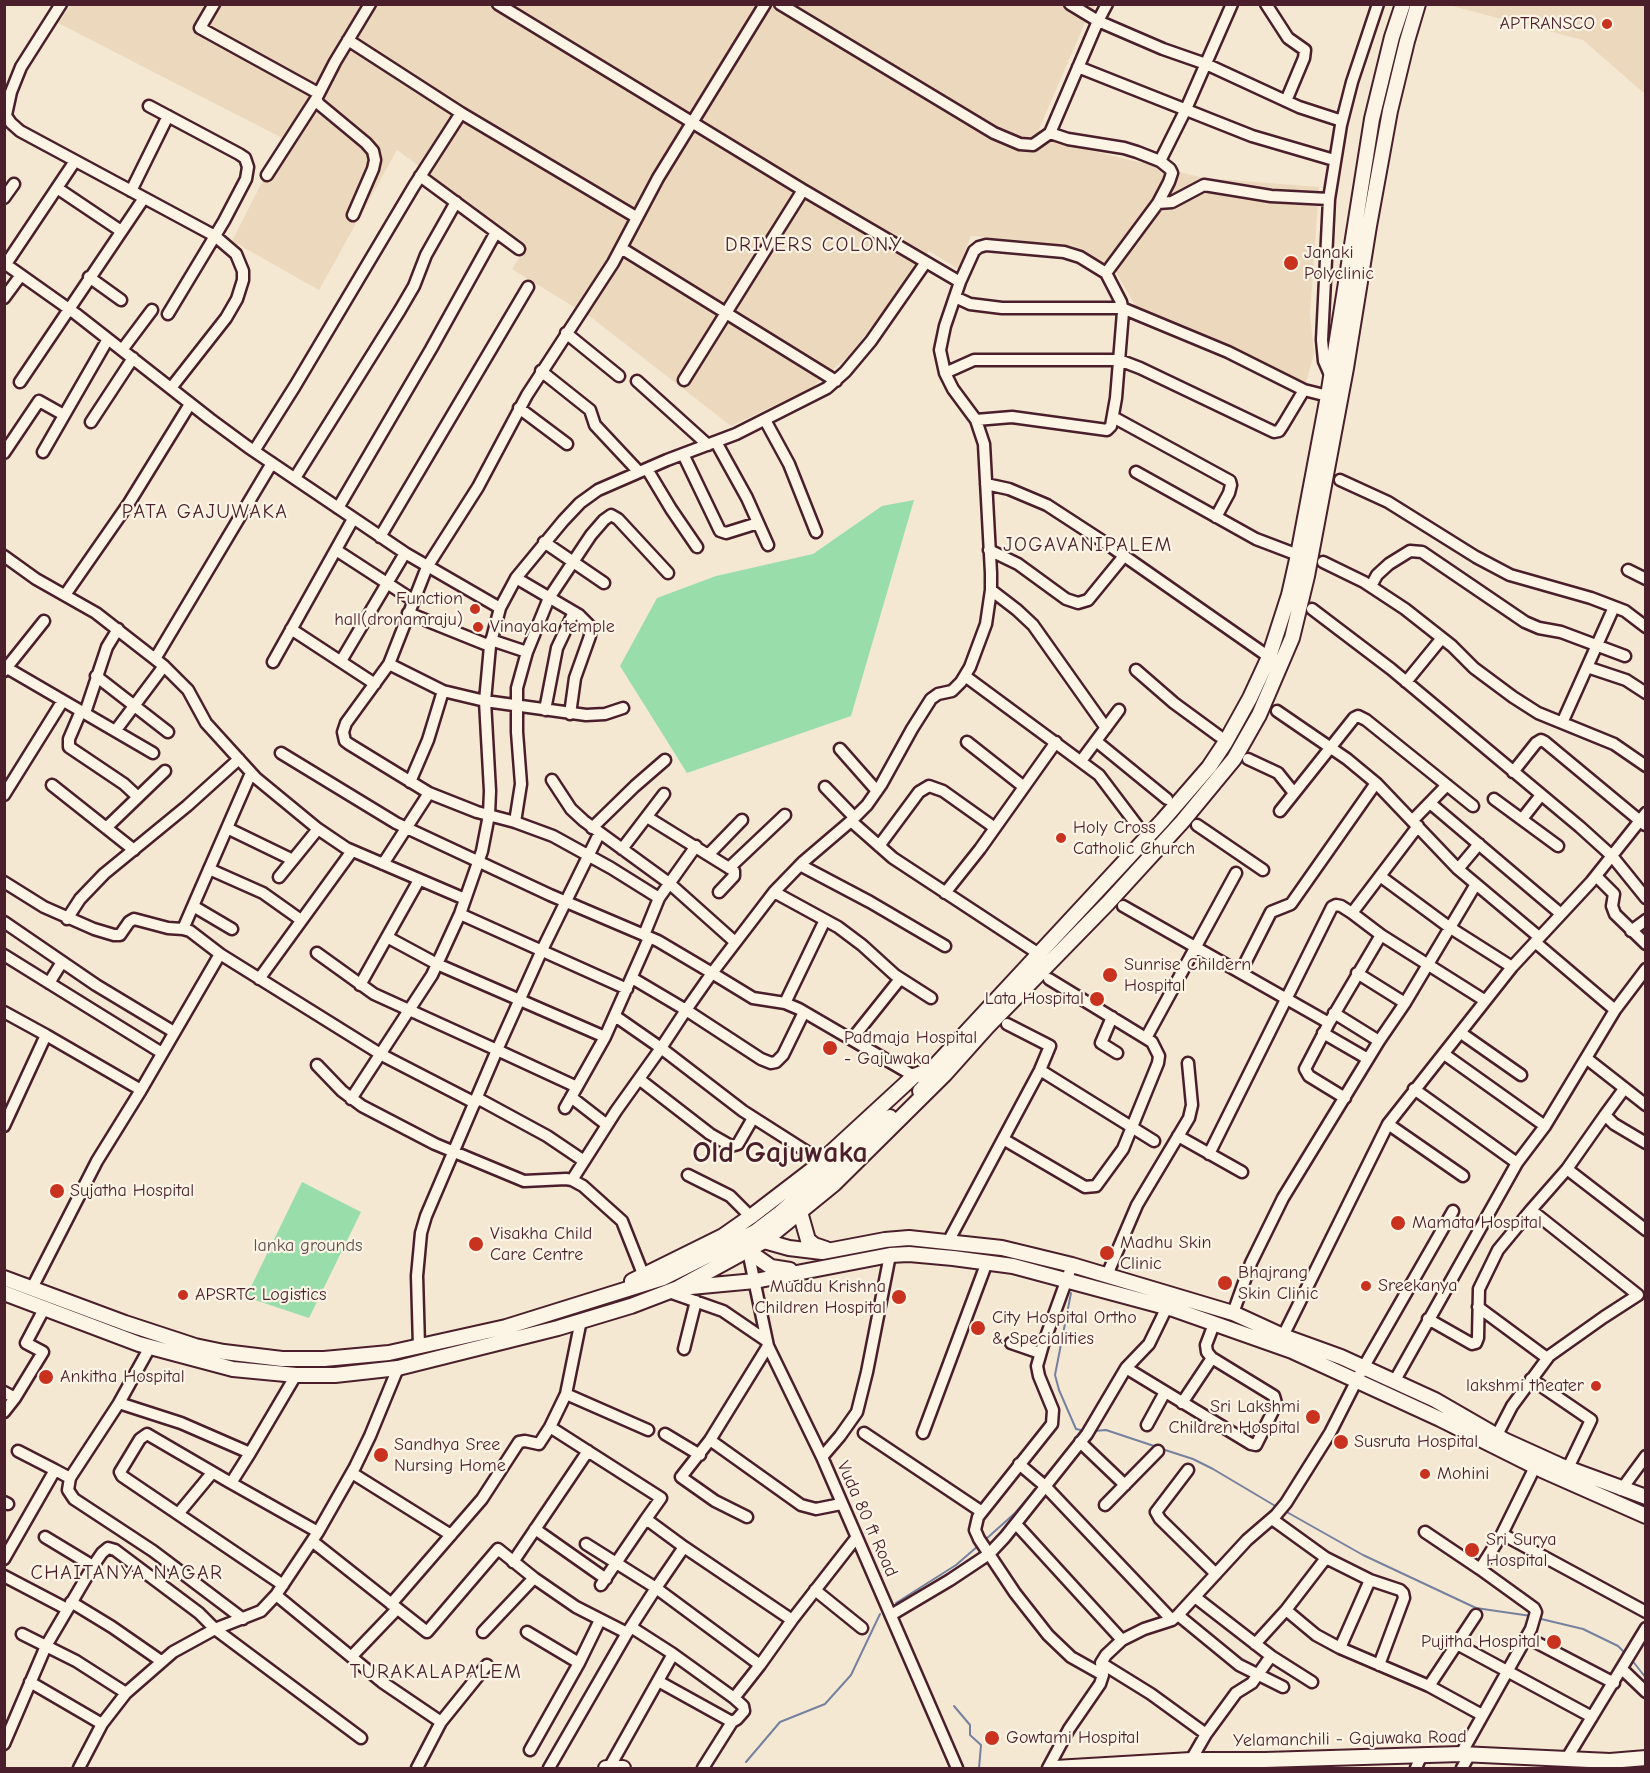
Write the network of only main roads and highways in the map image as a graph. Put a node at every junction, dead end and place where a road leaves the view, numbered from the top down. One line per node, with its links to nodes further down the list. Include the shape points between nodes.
1 (1403, 4): 3 (main road, via 1372,119 1298,555 1269,657 1226,743 1209,767 1039,954)
2 (1419, 4): 3 (main road, via 1390,111 1307,576 1292,638 1278,675 1260,715 1216,782 1108,903)
3 (944, 1070): 4 (main road, via 849,1169); 5 (main road); 11 (main road, via 914,1076 813,1169 723,1236)
4 (800, 1212): 5 (main road); 6 (main road, via 808,1240)
5 (752, 1241): 6 (main road, via 803,1251); 7 (main road); 8 (main road, via 763,1263 777,1269)
6 (834, 1251): 13 (main road, via 909,1238 1002,1248 1072,1264 1233,1313 1435,1400 1497,1436 1568,1468)
7 (696, 1270): 10 (main road); 11 (main road)
8 (810, 1271): 10 (main road); 14 (main road, via 909,1254 1013,1266 1167,1307 1292,1351)
9 (4, 1278): 11 (main road, via 175,1340 245,1356 282,1359 371,1355 419,1346 506,1327)
10 (674, 1290): 12 (main road, via 558,1328 398,1368 335,1375 233,1369 150,1347)
11 (615, 1292)
12 (4, 1293)
13 (1646, 1497)
14 (1646, 1516)
15 (1646, 1758): 20 (main road, Yelamanchili - Gajuwaka Road)
16 (1382, 1762): 18 (main road, Yelamanchili - Gajuwaka Road, via 1422,1754 1466,1754); 19 (main road, Yelamanchili - Gajuwaka Road)
17 (1184, 1763): 19 (main road, Yelamanchili - Gajuwaka Road); 23 (main road, Yelamanchili - Gajuwaka Road)
18 (1527, 1763): 20 (main road, Yelamanchili - Gajuwaka Road, via 1567,1758)
19 (1263, 1764)
20 (1609, 1766)
21 (608, 1768): 22 (main road)
22 (623, 1768)
23 (1060, 1768)

